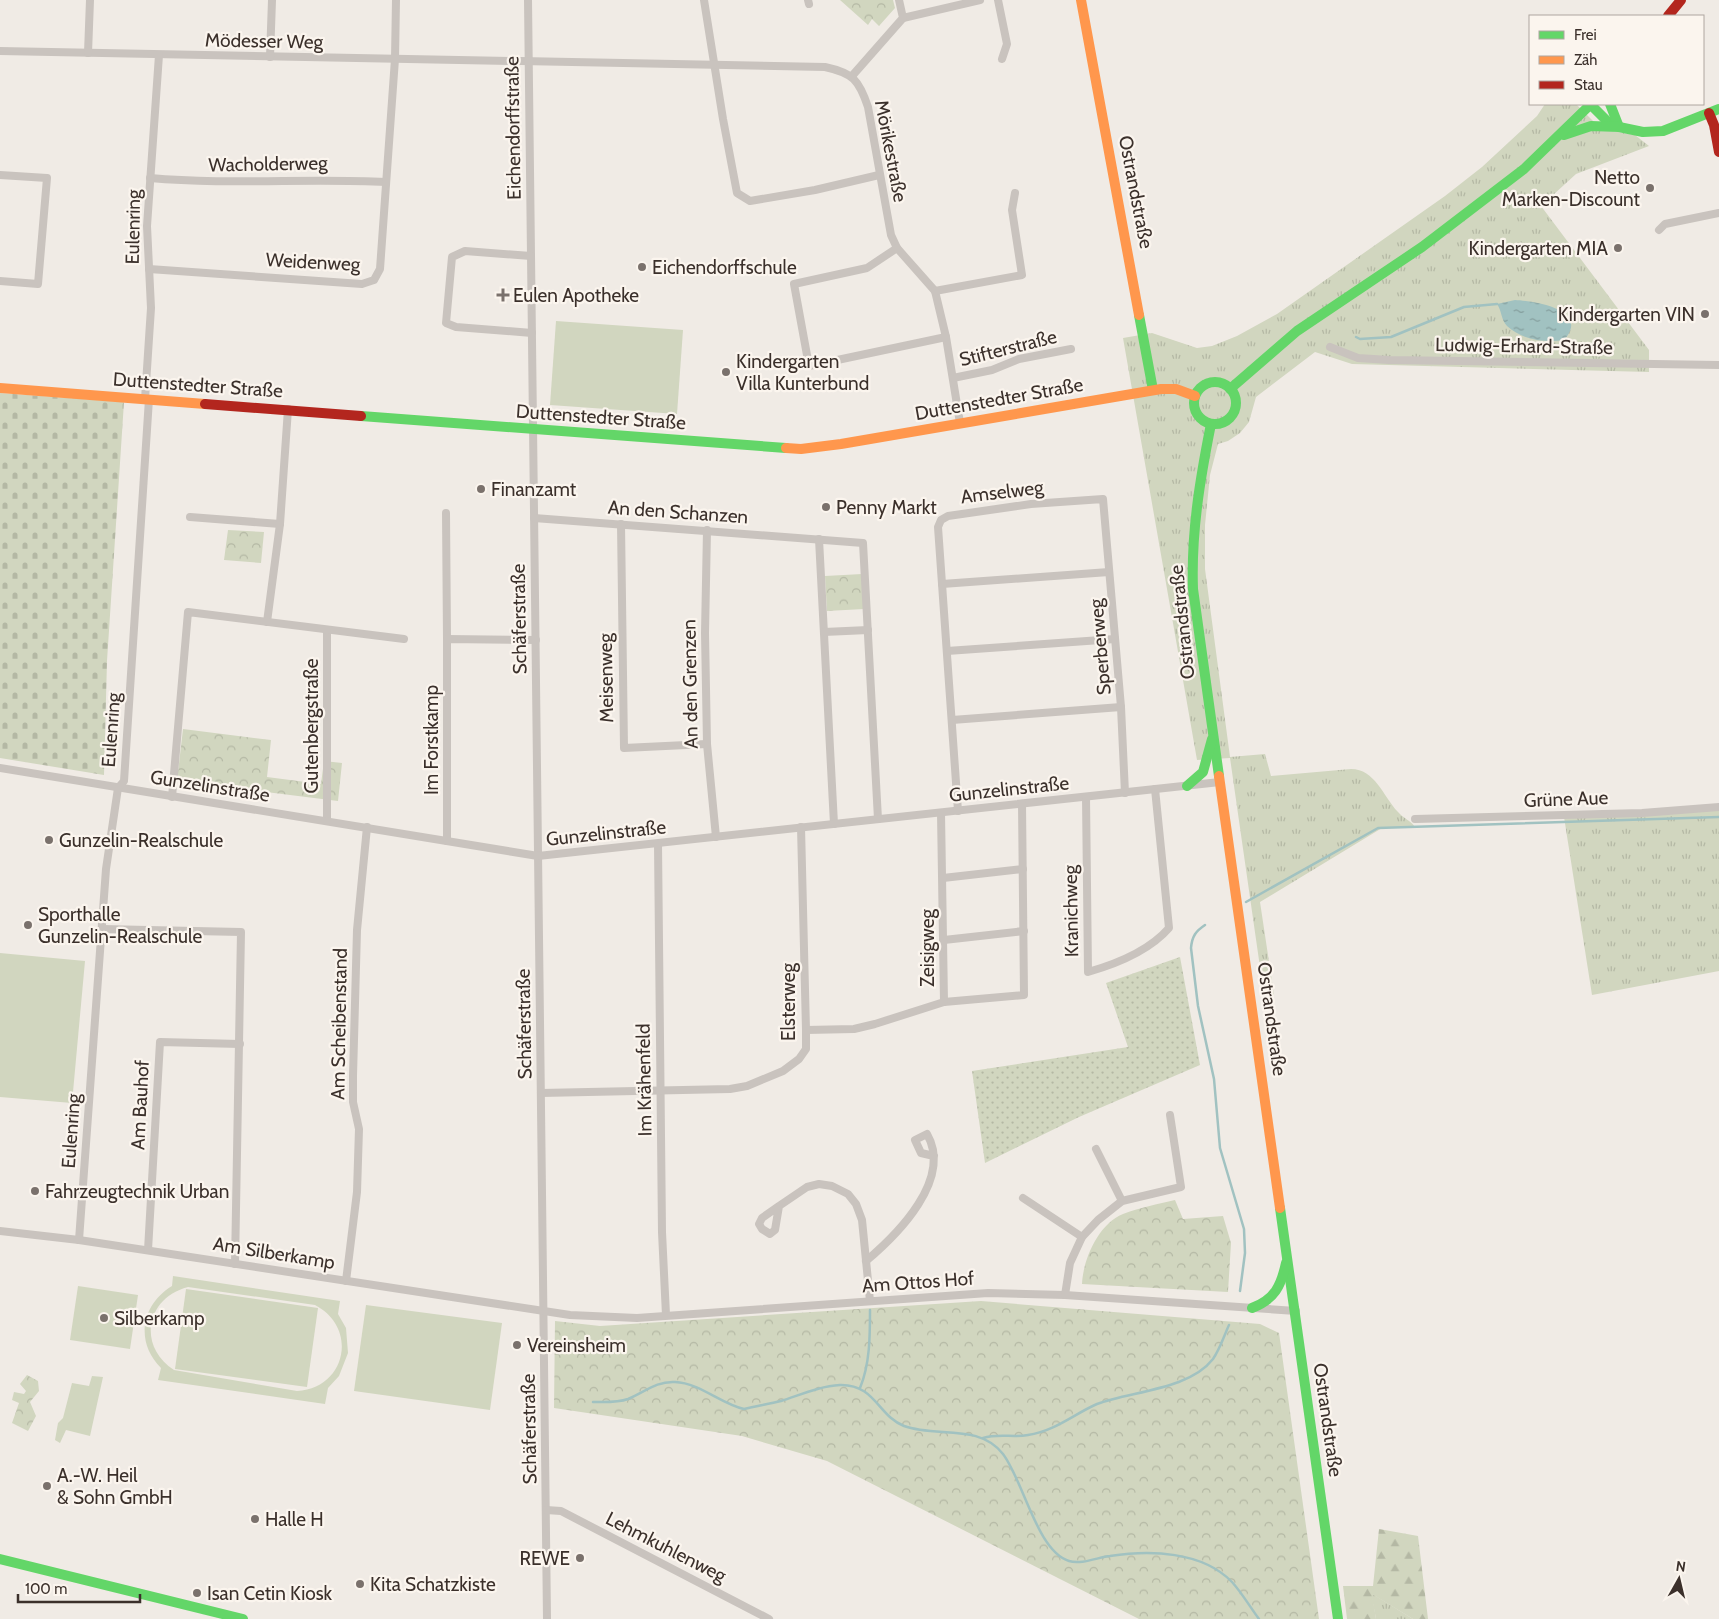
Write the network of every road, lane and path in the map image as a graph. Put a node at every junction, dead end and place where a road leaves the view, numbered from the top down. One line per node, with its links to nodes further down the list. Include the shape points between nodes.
1 (90, 0): 14 (street)
2 (272, 0): 16 (street)
3 (396, 0): 17 (street, Weidenweg)
4 (528, 0): 19 (street, Eichendorffstraße)
5 (704, 0): 20 (street)
6 (900, 0): 12 (street)
7 (980, 0): 12 (street)
8 (998, 0): 18 (street, via 1007,44)
9 (1082, 0): 50 (main road, Ostrandstraße)
10 (1681, 0): 11 (main road)
11 (1669, 15)
12 (904, 18): 21 (street)
13 (0, 51): 14 (street, Mödesser Weg)
14 (88, 53): 15 (street, Mödesser Weg)
15 (159, 55): 16 (street, Mödesser Weg); 32 (street, Eulenring)
16 (270, 57): 17 (street, Mödesser Weg)
17 (395, 59): 19 (street, Mödesser Weg); 33 (street, Weidenweg)
18 (1002, 59)
19 (528, 60): 20 (street); 38 (street, Eichendorffstraße)
20 (714, 64): 21 (street, via 825,67); 31 (street, via 737,193 750,201)
21 (852, 76): 31 (street, Mörikestraße, via 862,89 868,107)
22 (1590, 105): 28 (main road)
23 (1592, 105): 27 (main road)
24 (1610, 105): 27 (main road)
25 (1719, 109): 26 (main road)
26 (1709, 113): 27 (main road, via 1663,131 1643,132); 29 (main road)
27 (1619, 127): 28 (main road, via 1590,126)
28 (1558, 137): 49 (main road, via 1524,170 1451,226 1297,331)
29 (1719, 152)
30 (0, 175): 40 (street, via 47,178 38,284)
31 (879, 175): 37 (street, Mörikestraße, via 890,235)
32 (150, 178): 33 (street, Wacholderweg, via 217,183); 39 (street, Eulenring)
33 (386, 182): 39 (street, Weidenweg, via 380,269 374,280 362,284)
34 (1015, 194): 41 (street, via 1012,210 1022,275)
35 (1719, 213): 36 (street, via 1665,224)
36 (1659, 230)
37 (896, 248): 41 (street, Mörikestraße); 43 (street, via 867,268 794,284 809,366)
38 (531, 256): 42 (street, Eichendorffstraße); 42 (street, via 456,253 452,257 446,323 456,327)
39 (149, 269): 52 (street, Eulenring, via 151,308)
40 (0, 281)
41 (935, 291): 43 (street, Mörikestraße)
42 (532, 333): 56 (street, Eichendorffstraße)
43 (946, 336): 47 (street, Mörikestraße)
44 (1330, 347): 46 (street, Ludwig-Erhard-Straße, via 1358,358 1389,360)
45 (1071, 349): 47 (street, Stifterstraße, via 1019,358 992,370)
46 (1719, 365)
47 (953, 378): 54 (street, Mörikestraße)
48 (0, 388): 52 (main road, Duttenstedter Straße)
49 (1230, 389): 51 (main road, via 1222,384 1208,384); 55 (main road, via 1236,401 1233,413 1224,422)
50 (1153, 390): 51 (main road, Duttenstedter Straße, via 1176,389); 54 (main road, Duttenstedter Straße)
51 (1195, 396): 55 (main road, via 1196,414)
52 (147, 399): 53 (main road, Duttenstedter Straße); 83 (street, Eulenring, via 124,781)
53 (288, 409): 56 (main road, Duttenstedter Straße); 61 (street)
54 (960, 423): 56 (main road, Duttenstedter Straße, via 801,449)
55 (1211, 424): 78 (main road, Ostrandstraße, via 1195,506 1192,552 1193,589)
56 (533, 429): 60 (street, Schäferstraße)
57 (1103, 499): 65 (street, Sperberweg); 66 (street, Amselweg, via 1030,504 948,516 938,527)
58 (446, 513): 72 (street, Im Forstkamp)
59 (190, 517): 61 (street)
60 (534, 518): 62 (street, An den Schanzen); 74 (street, Schäferstraße)
61 (280, 524): 67 (street)
62 (621, 524): 63 (street, An den Schanzen); 79 (street, Meisenweg, via 624,748)
63 (707, 530): 64 (street, An den Schanzen); 79 (street, An den Grenzen)
64 (819, 539): 69 (street, An den Schanzen, via 863,543); 70 (street)
65 (1109, 572): 66 (street); 73 (street, Sperberweg)
66 (942, 584): 75 (street, Amselweg)
67 (267, 622): 68 (street); 86 (street, via 188,612)
68 (327, 630): 71 (street); 94 (street, Gutenbergstraße)
69 (868, 630): 70 (street); 92 (street, An den Schanzen)
70 (824, 632): 95 (street)
71 (404, 639)
72 (447, 639): 74 (street); 99 (street, Im Forstkamp)
73 (1115, 639): 75 (street); 76 (street, Sperberweg)
74 (536, 640): 101 (street, Schäferstraße)
75 (947, 651): 77 (street, Amselweg)
76 (1121, 707): 77 (street); 85 (street, Sperberweg)
77 (952, 720): 90 (street, Amselweg)
78 (1213, 733): 81 (main road, Ostrandstraße); 82 (main road, via 1203,773)
79 (707, 744): 98 (street, An den Grenzen)
80 (0, 768): 83 (street, Gunzelinstraße)
81 (1220, 782): 82 (street, Gunzelinstraße); 122 (main road, Ostrandstraße)
82 (1187, 786): 84 (street, Gunzelinstraße)
83 (118, 788): 86 (street, Gunzelinstraße); 104 (street, Eulenring, via 106,869)
84 (1155, 789): 85 (street, Gunzelinstraße); 87 (street, Kranichweg, via 1169,928 1160,938 1133,954 1088,972)
85 (1125, 792): 87 (street, Gunzelinstraße)
86 (172, 797): 94 (street, Gunzelinstraße)
87 (1086, 797): 88 (street, Gunzelinstraße)
88 (1022, 804): 90 (street, Gunzelinstraße); 102 (street)
89 (1719, 807): 93 (street, Grüne Aue, via 1642,813)
90 (958, 810): 91 (street, Gunzelinstraße)
91 (941, 813): 92 (street, Gunzelinstraße); 103 (street, Zeisigweg)
92 (878, 819): 95 (street, Gunzelinstraße)
93 (1414, 819)
94 (328, 821): 96 (street, Gunzelinstraße)
95 (834, 824): 97 (street, Gunzelinstraße)
96 (367, 827): 99 (street, Gunzelinstraße); 125 (street, Am Scheibenstand, via 357,930 353,1067 353,1102 359,1130 357,1192)
97 (801, 827): 98 (street, Gunzelinstraße); 108 (street, Elsterweg)
98 (716, 837): 100 (street, Gunzelinstraße)
99 (447, 841): 101 (street, Gunzelinstraße)
100 (658, 844): 101 (street, Gunzelinstraße); 110 (street, Im Krähenfeld)
101 (538, 856): 111 (street, Schäferstraße)
102 (1023, 869): 103 (street); 105 (street)
103 (943, 878): 106 (street, Zeisigweg)
104 (102, 929): 109 (street, via 241,932); 120 (street, Eulenring)
105 (1024, 931): 106 (street); 107 (street, via 1024,995)
106 (944, 940): 107 (street, Zeisigweg)
107 (944, 1002): 108 (street, Zeisigweg, via 854,1029)
108 (806, 1030): 110 (street, Elsterweg, via 806,1049 799,1060 762,1081 730,1090)
109 (240, 1044): 121 (street, Am Bauhof, via 160,1042); 124 (street)
110 (660, 1091): 111 (street, Elsterweg); 131 (street, Im Krähenfeld)
111 (540, 1093): 129 (street, Schäferstraße)
112 (1170, 1115): 116 (street, via 1180,1187)
113 (1096, 1149): 116 (street)
114 (934, 1156): 123 (street, via 930,1180 918,1204 905,1224)
115 (1023, 1198): 119 (street)
116 (1122, 1201): 119 (street)
117 (779, 1206): 123 (street, via 807,1187 819,1184 848,1194 862,1220)
118 (0, 1231): 120 (street, Am Silberkamp)
119 (1082, 1237): 126 (street, via 1070,1263)
120 (79, 1240): 121 (street, Am Silberkamp)
121 (148, 1250): 124 (street, Am Silberkamp)
122 (1288, 1255): 128 (main road, via 1276,1292 1268,1303); 130 (main road, Ostrandstraße)
123 (866, 1261): 127 (street)
124 (235, 1264): 125 (street, Am Silberkamp)
125 (346, 1281): 129 (street, Am Silberkamp)
126 (1065, 1295): 127 (street, Am Ottos Hof, via 979,1294); 128 (street, Am Ottos Hof)
127 (870, 1301): 131 (street, Am Ottos Hof)
128 (1252, 1308): 130 (street, Am Ottos Hof)
129 (544, 1311): 131 (street, Am Ottos Hof, via 607,1318); 132 (street, Schäferstraße)
130 (1296, 1311): 137 (main road, Ostrandstraße)
131 (666, 1315)
132 (546, 1510): 135 (street, Schäferstraße); 136 (street, Lehmkuhlenweg, via 561,1511)
133 (0, 1559): 134 (main road)
134 (243, 1619)
135 (547, 1619)
136 (769, 1619)
137 (1338, 1619)

